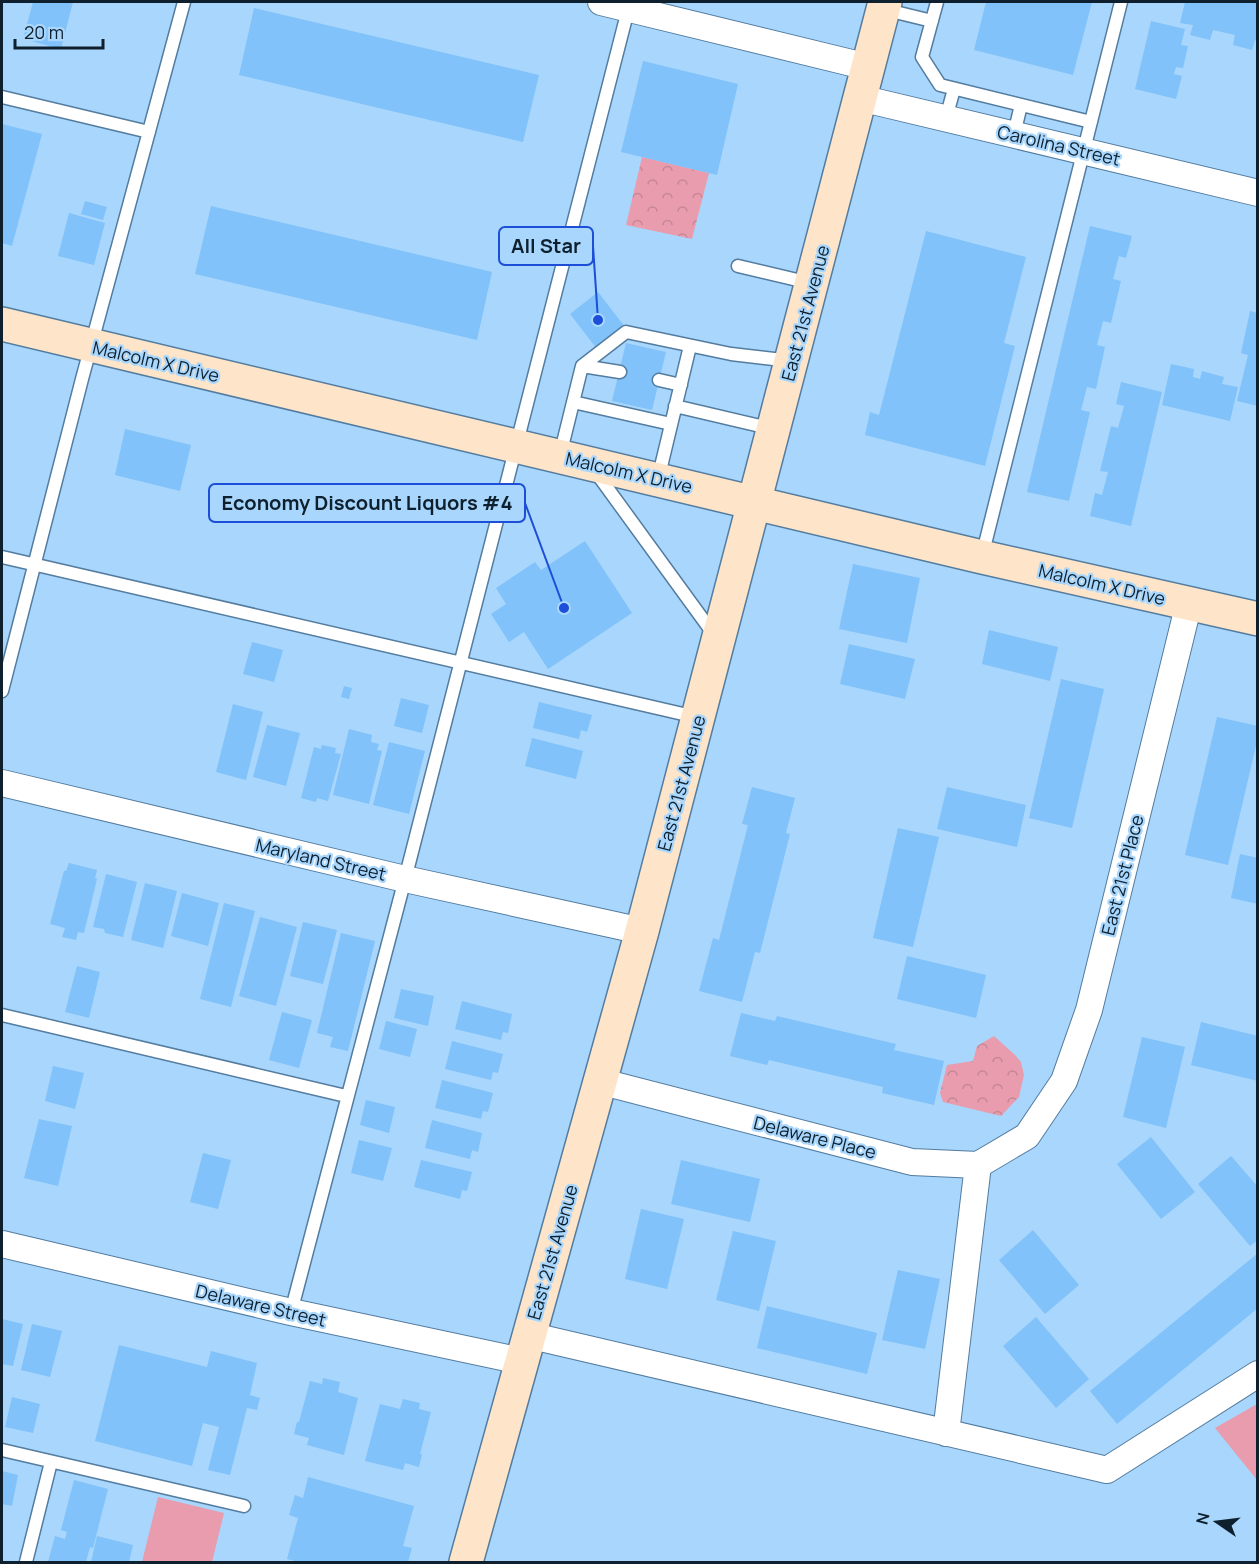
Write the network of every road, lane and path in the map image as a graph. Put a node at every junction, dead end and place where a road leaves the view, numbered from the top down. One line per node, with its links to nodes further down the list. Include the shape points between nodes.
1 (184, 2): 14 (lane)
2 (601, 2): 5 (street, Carolina Street)
3 (937, 2): 7 (lane)
4 (1121, 2): 13 (lane)
5 (629, 5): 8 (street, Carolina Street); 32 (lane)
6 (884, 5): 7 (lane); 8 (street, East 21st Avenue)
7 (932, 21): 9 (lane, via 922,57 940,85)
8 (864, 82): 12 (street, Carolina Street); 19 (street, East 21st Avenue)
9 (954, 88): 11 (lane); 12 (lane)
10 (2, 97): 14 (lane)
11 (1021, 105): 13 (lane); 15 (lane)
12 (946, 118): 15 (street, Carolina Street)
13 (1091, 122): 16 (lane)
14 (149, 132): 21 (lane)
15 (1014, 134): 16 (street, Carolina Street)
16 (1083, 151): 17 (street, Carolina Street); 37 (lane)
17 (1257, 193)
18 (738, 266): 19 (lane)
19 (813, 284): 23 (street, East 21st Avenue)
20 (2, 324): 21 (street, Malcolm X Drive)
21 (92, 345): 32 (street, Malcolm X Drive); 38 (lane)
22 (690, 346): 23 (lane); 24 (lane, via 626,332); 27 (lane)
23 (792, 361): 31 (street, East 21st Avenue)
24 (582, 366): 25 (lane); 28 (lane)
25 (620, 372)
26 (659, 380): 27 (lane)
27 (681, 385): 29 (lane)
28 (573, 402): 30 (lane); 33 (lane)
29 (675, 406): 30 (lane); 31 (lane)
30 (671, 424): 34 (lane)
31 (774, 429): 35 (street, East 21st Avenue)
32 (515, 446): 33 (street, Malcolm X Drive); 42 (lane)
33 (574, 459): 34 (street, Malcolm X Drive); 41 (lane)
34 (658, 479): 35 (street, Malcolm X Drive)
35 (755, 502): 37 (street, Malcolm X Drive); 41 (street, East 21st Avenue)
36 (2, 557): 38 (lane)
37 (982, 557): 39 (street, Malcolm X Drive)
38 (34, 564): 42 (lane); 43 (lane)
39 (1189, 603): 40 (street, Malcolm X Drive); 51 (street, East 21st Place, via 1089,1010 1064,1081 1027,1136)
40 (1257, 619)
41 (718, 640): 44 (street, East 21st Avenue)
42 (459, 662): 44 (lane); 46 (lane)
43 (2, 691)
44 (698, 718): 47 (street, East 21st Avenue)
45 (2, 783): 46 (street, Maryland Street)
46 (405, 879): 47 (street, Maryland Street); 50 (lane)
47 (642, 931): 49 (street, East 21st Avenue)
48 (2, 1015): 50 (lane)
49 (599, 1082): 51 (street, Delaware Place, via 912,1162); 54 (street, East 21st Avenue)
50 (346, 1096): 53 (lane)
51 (978, 1165): 56 (street)
52 (2, 1244): 53 (street, Delaware Street)
53 (291, 1312): 54 (street, Delaware Street)
54 (524, 1348): 56 (street, Delaware Street); 61 (street, East 21st Avenue)
55 (1257, 1374): 56 (street, Delaware Street, via 1107,1470)
56 (945, 1432)
57 (2, 1450): 58 (lane)
58 (51, 1462): 59 (lane); 60 (lane)
59 (244, 1506)
60 (26, 1563)
61 (466, 1563)

